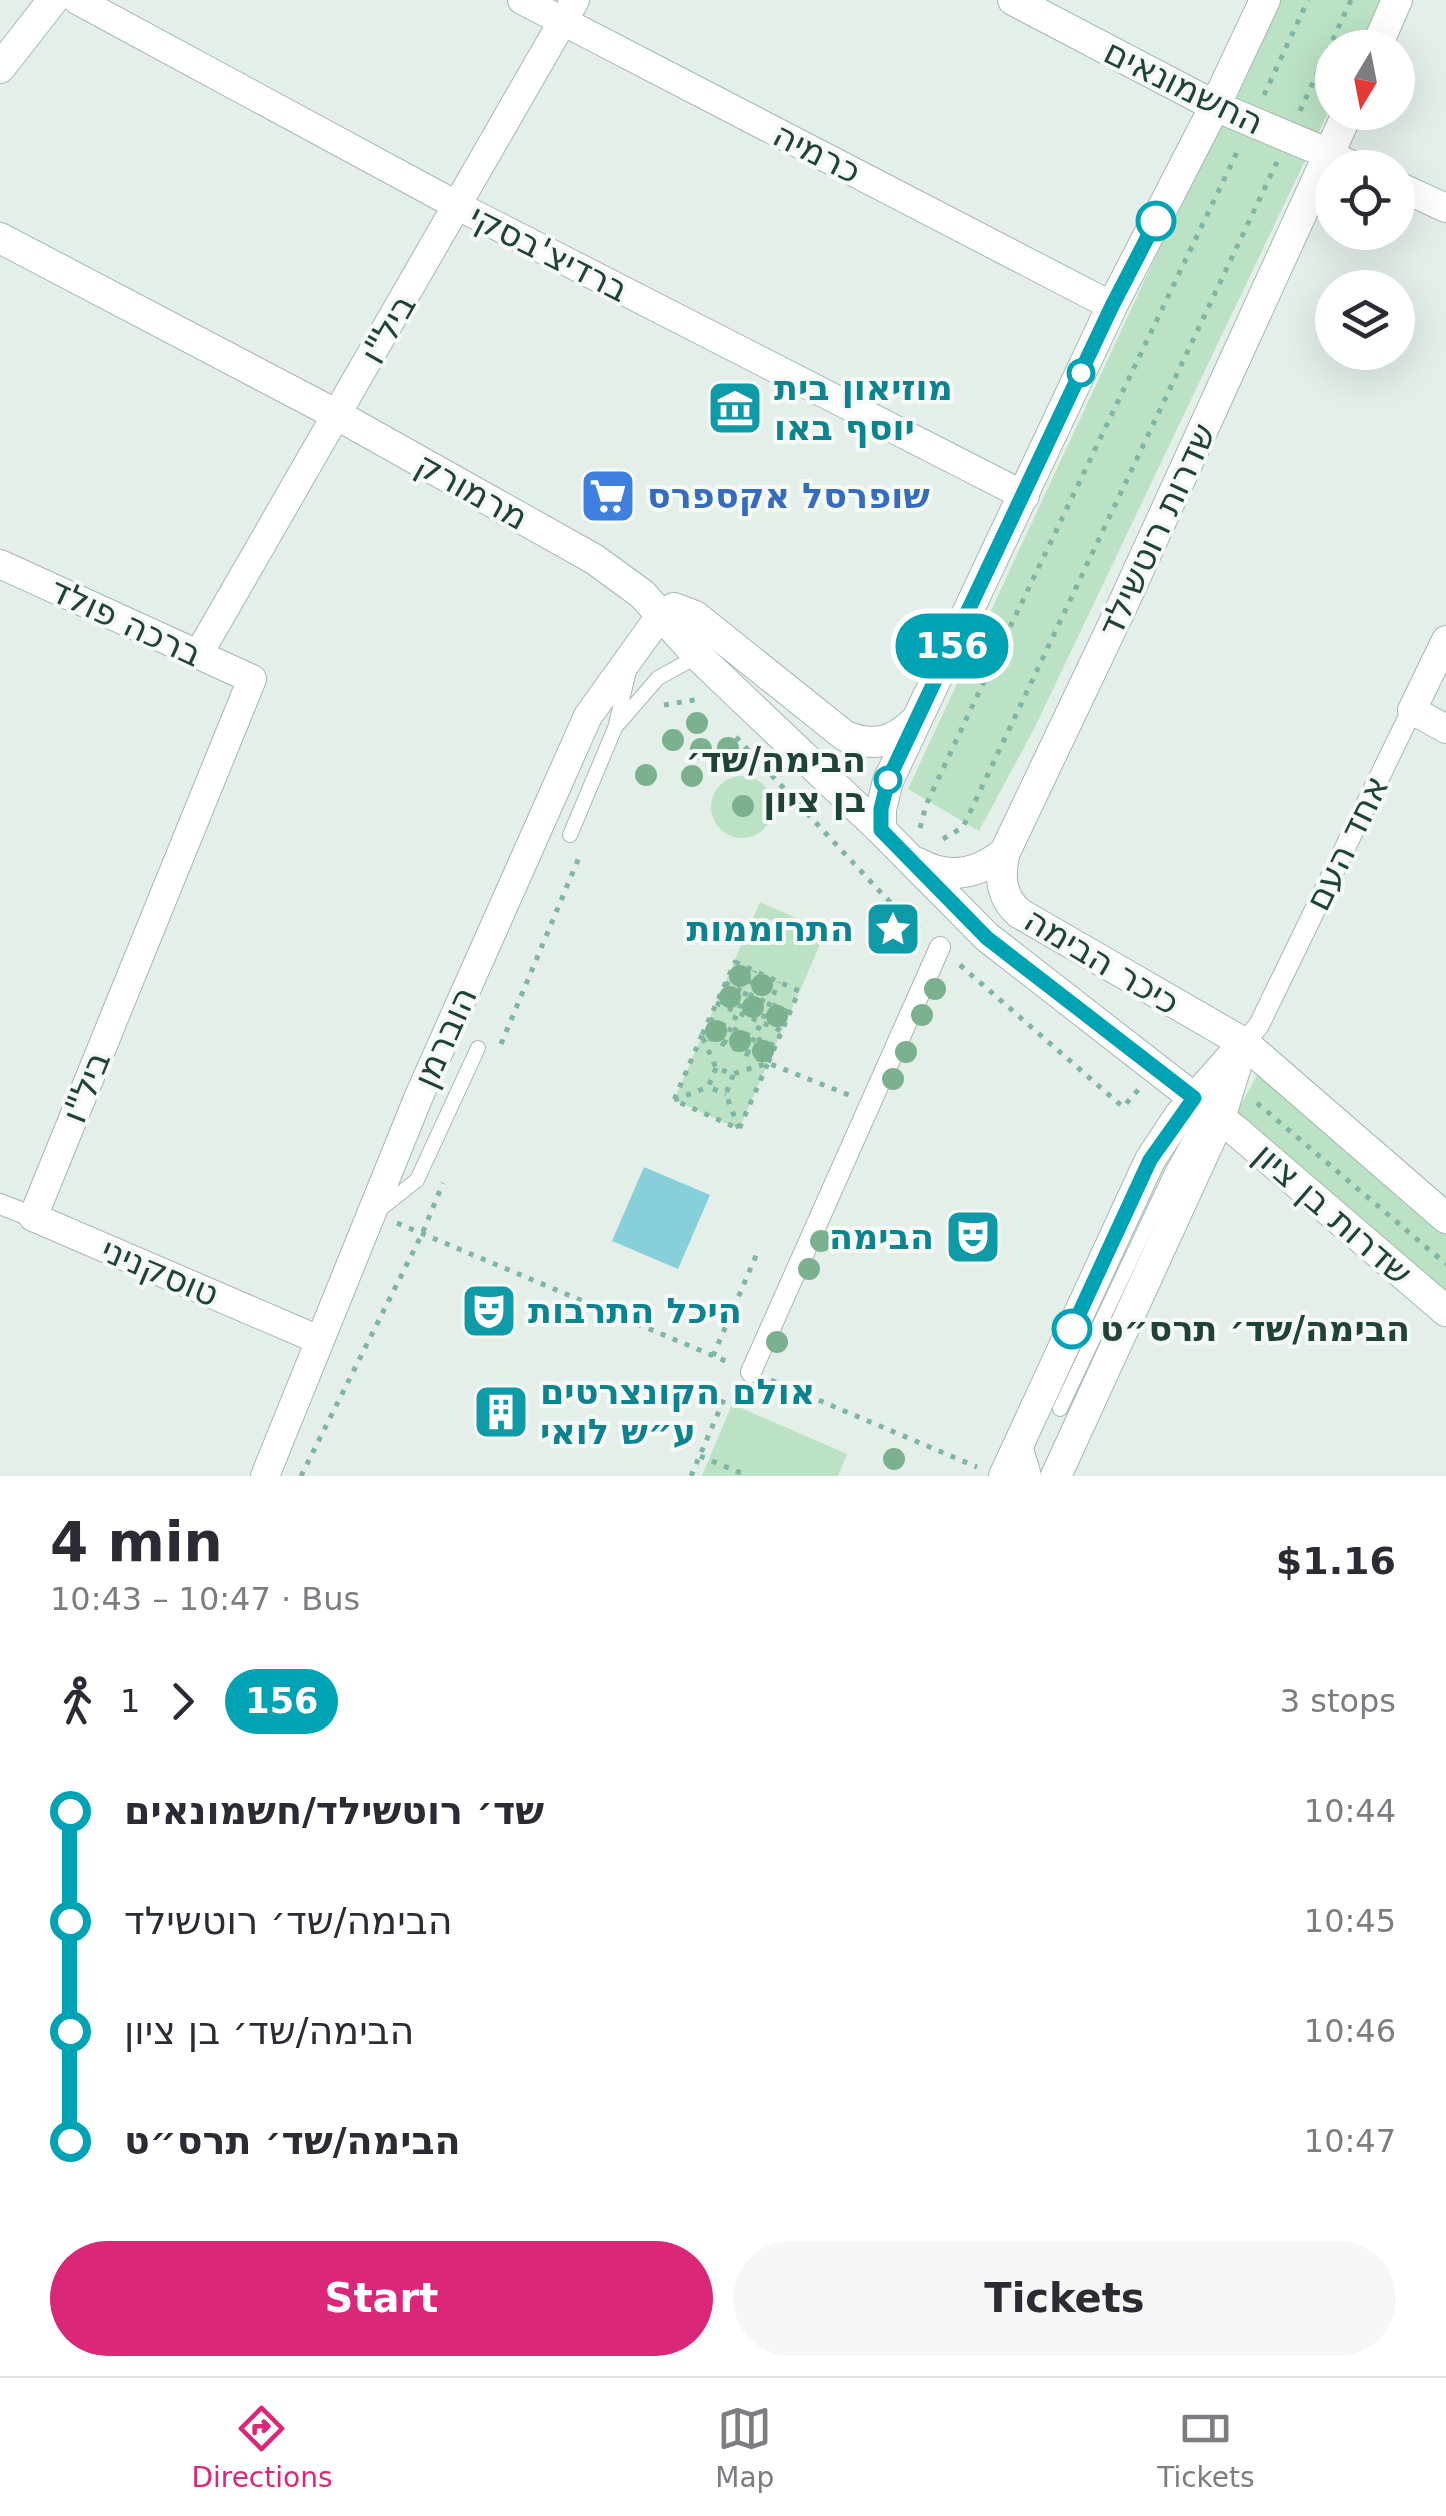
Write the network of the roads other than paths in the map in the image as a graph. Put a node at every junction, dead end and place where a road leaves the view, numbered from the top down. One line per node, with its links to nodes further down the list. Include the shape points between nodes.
1 (53, 0): 9 (street)
2 (77, 0): 14 (street, ברדיצ'בסקי)
3 (522, 0): 7 (street, כרמיה)
4 (1013, 0): 10 (street, החשמונאים)
5 (1265, 0): 10 (street)
6 (1397, 0): 8 (street)
7 (569, 10): 14 (street, ביל"ו); 17 (street, כרמיה)
8 (1384, 30)
9 (0, 68)
10 (1215, 106): 11 (street, החשמונאים); 17 (street)
11 (1319, 150)
12 (1315, 185): 33 (street, שדרות רוטשילד)
13 (1415, 194): 15 (street)
14 (458, 206): 18 (street, ביל"ו); 19 (street, ברדיצ'בסקי)
15 (1446, 208)
16 (0, 238): 18 (street, מרמורק)
17 (1112, 306): 19 (street)
18 (338, 416): 21 (street, מרמורק, via 594,559); 23 (street, ביל"ו)
19 (1025, 496): 28 (street)
20 (0, 564): 23 (street, ברכה פולד)
21 (660, 616): 24 (street, הוברמן); 25 (street, מרמורק); 28 (street, via 674,608 695,616 845,736 881,743)
22 (1446, 640): 27 (street, אחד העם)
23 (198, 656): 26 (street, ברכה פולד)
24 (633, 656): 29 (lane); 40 (street, הוברמן, via 588,716 419,1096)
25 (698, 656): 29 (lane, via 658,678); 31 (street, מרמורק)
26 (252, 679): 41 (street, ביל"ו)
27 (1412, 710): 30 (street); 36 (street, אחד העם)
28 (916, 720): 31 (street, via 888,780)
29 (616, 728): 32 (lane)
30 (1446, 729)
31 (881, 830): 34 (street, כיכר הבימה)
32 (570, 835)
33 (1005, 852): 34 (street, via 954,874); 36 (street, כיכר הבימה, via 1002,887 1026,919)
34 (911, 860): 38 (street, כיכר הבימה, via 987,938)
35 (940, 948): 45 (street)
36 (1244, 1043): 38 (street); 42 (street, שדרות בן ציון)
37 (478, 1048): 40 (lane, via 417,1180)
38 (1222, 1104): 43 (street, שדרות בן ציון); 46 (lane, via 1172,1172); 47 (street, via 1163,1138); 51 (street)
39 (0, 1204): 41 (street, טוסקניני)
40 (374, 1214): 44 (street, הוברמן)
41 (32, 1218): 44 (street, טוסקניני)
42 (1446, 1218)
43 (1446, 1311)
44 (319, 1340): 48 (street, הוברמן)
45 (751, 1372)
46 (1060, 1409)
47 (1018, 1446): 49 (street); 50 (street)
48 (265, 1476)
49 (1004, 1476)
50 (1027, 1476)
51 (1056, 1476)

